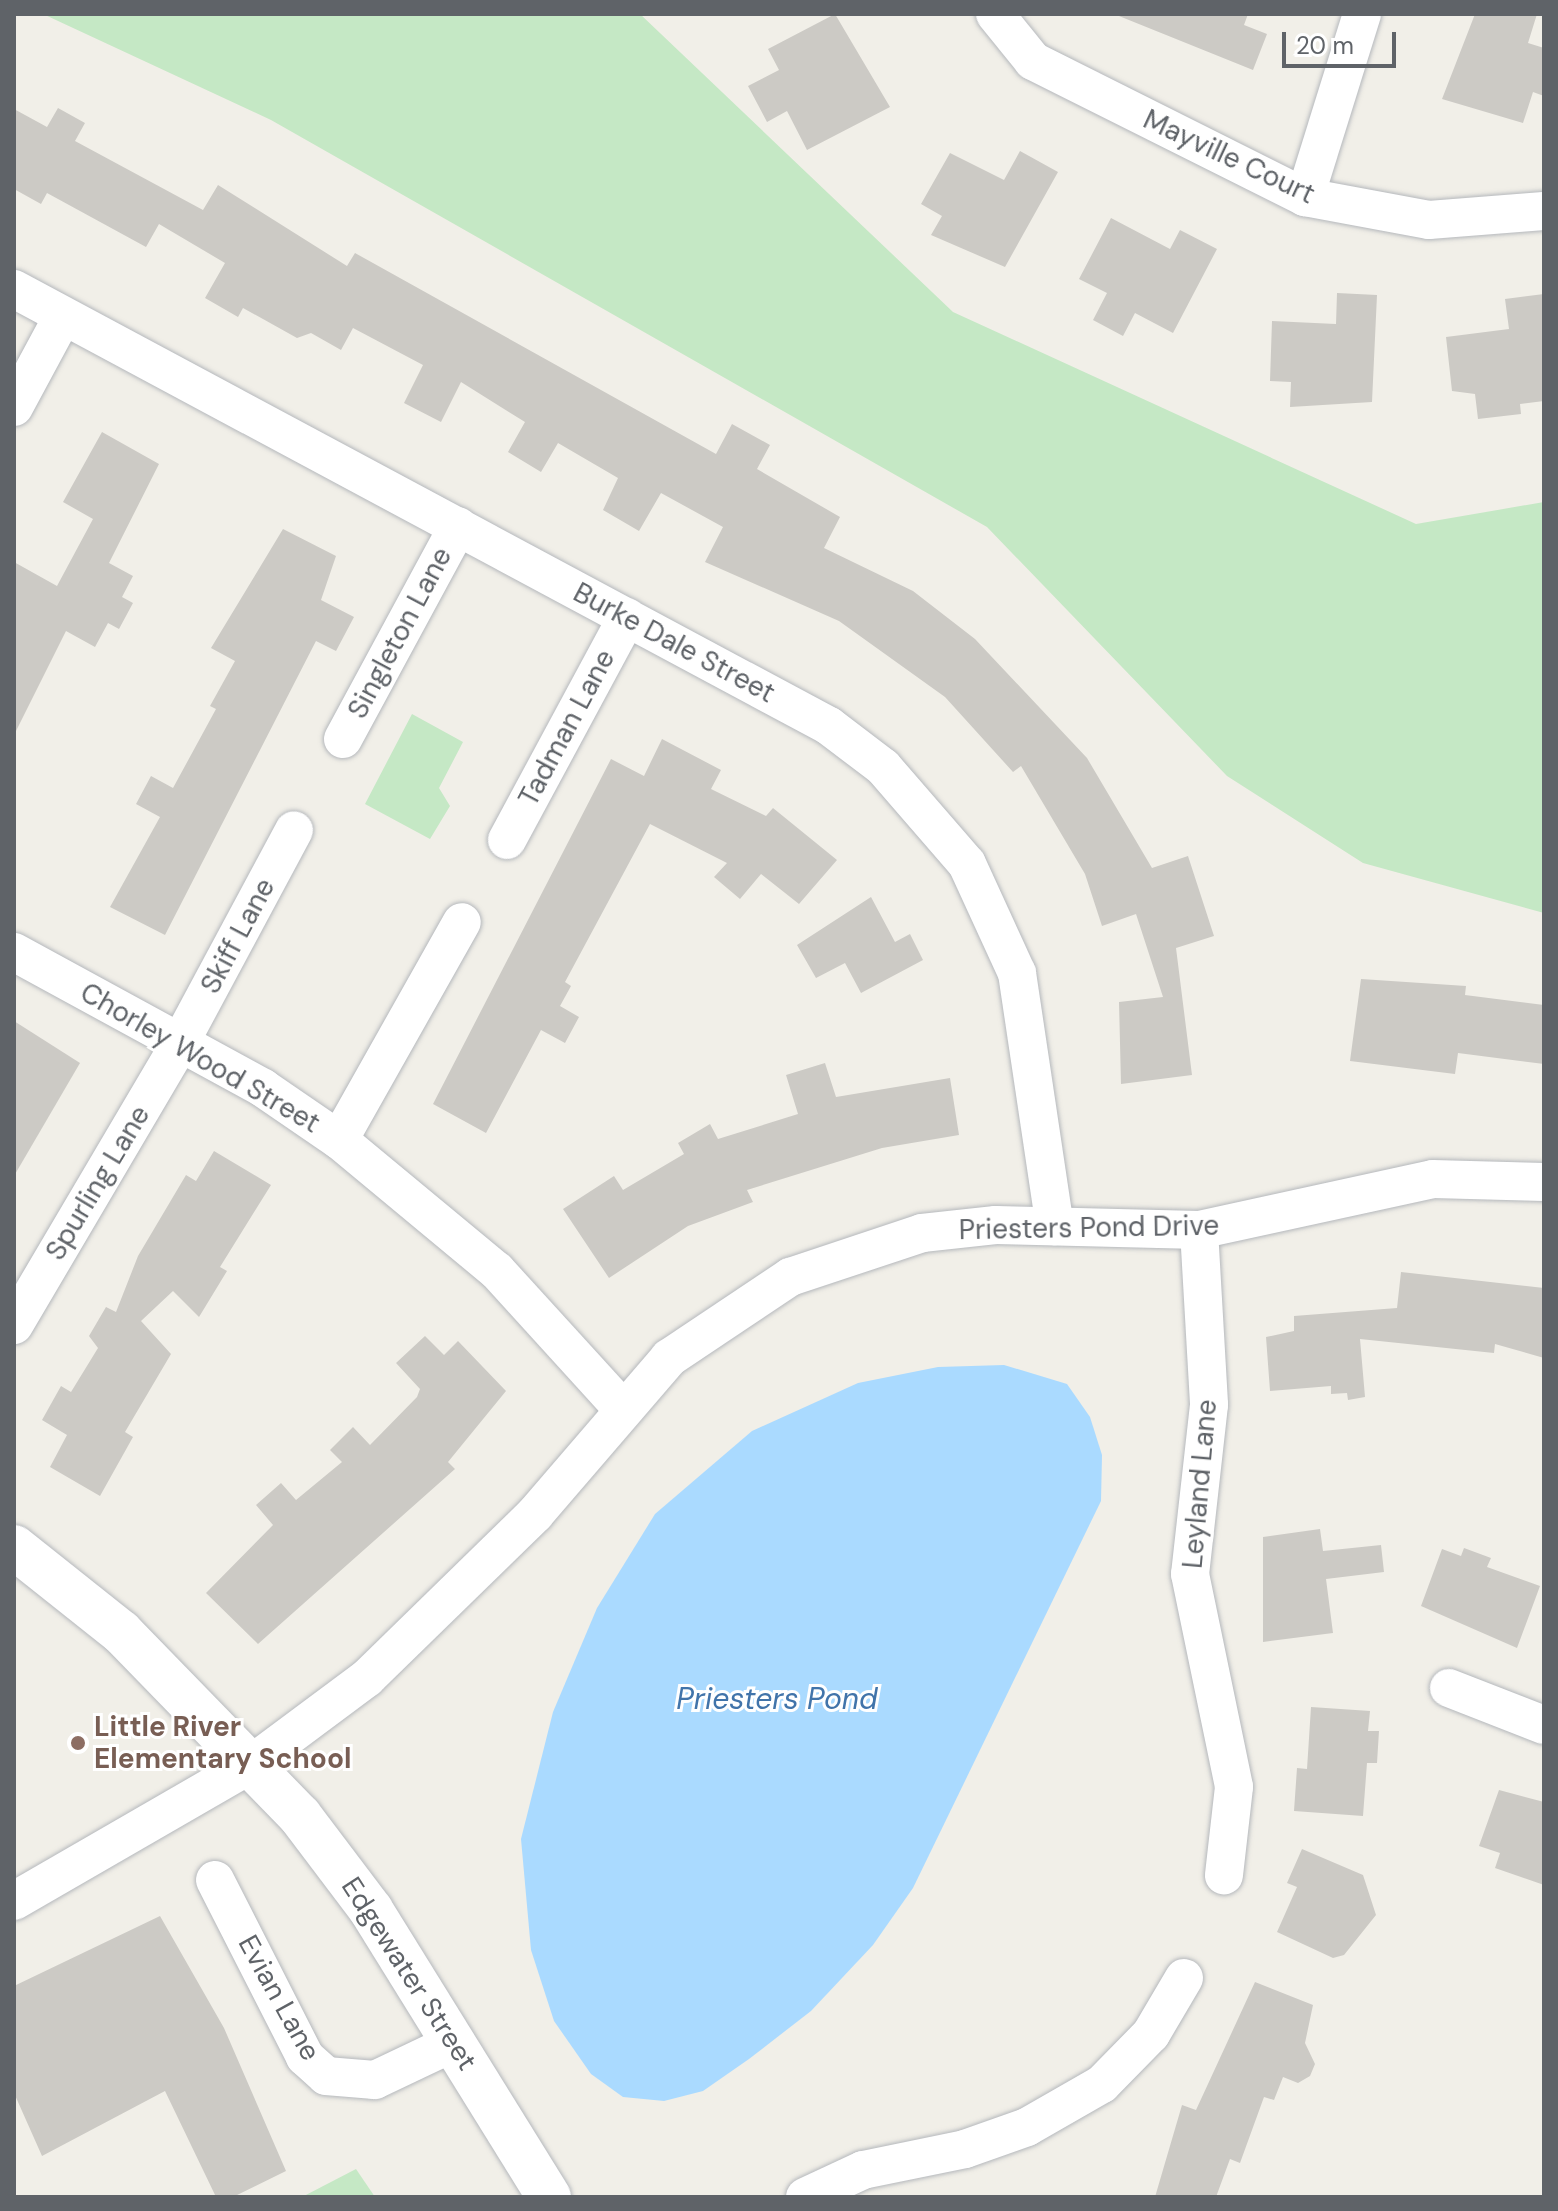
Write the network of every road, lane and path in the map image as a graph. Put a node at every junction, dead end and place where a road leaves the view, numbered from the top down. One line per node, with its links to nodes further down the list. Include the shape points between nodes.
1 (995, 14): 3 (street, Mayville Court, via 1033,61)
2 (1362, 14): 3 (street)
3 (1305, 197): 4 (street, Mayville Court, via 1429,220)
4 (1544, 211)
5 (14, 289): 6 (street, Burke Dale Street)
6 (63, 316): 7 (street); 8 (street, Burke Dale Street)
7 (14, 407)
8 (458, 526): 9 (street, Burke Dale Street); 10 (street, Singleton Lane)
9 (627, 617): 12 (street, Tadman Lane); 18 (street, Burke Dale Street, via 829,726 894,778 967,864 1017,973)
10 (343, 739)
11 (294, 830): 15 (street, Skiff Lane)
12 (507, 840)
13 (462, 922): 16 (street)
14 (14, 952): 15 (street, Chorley Wood Street)
15 (181, 1041): 16 (street, Chorley Wood Street); 20 (street, Spurling Lane)
16 (339, 1140): 21 (street, Chorley Wood Street, via 497,1271)
17 (1544, 1182): 19 (street, Priesters Pond Drive, via 1433,1179)
18 (1055, 1226): 19 (street, Priesters Pond Drive); 21 (street, Priesters Pond Drive, via 922,1233 790,1277 716,1321)
19 (1199, 1230): 26 (street, Leyland Lane, via 1209,1405 1190,1574 1234,1787)
20 (14, 1325)
21 (620, 1406): 25 (street, Priesters Pond Drive, via 456,1597 367,1678)
22 (14, 1547): 25 (street, Edgewater Street, via 121,1632)
23 (1449, 1688): 24 (street)
24 (1544, 1725)
25 (253, 1763): 28 (street); 30 (street, Edgewater Street, via 371,1910)
26 (1224, 1875)
27 (215, 1880): 30 (street, Evian Lane, via 305,2057 326,2076 375,2080)
28 (14, 1901)
29 (1184, 1978): 32 (street, via 1151,2034 1122,2064 1052,2112 965,2149 863,2170)
30 (455, 2042): 31 (street, Edgewater Street)
31 (549, 2197)
32 (805, 2197)

